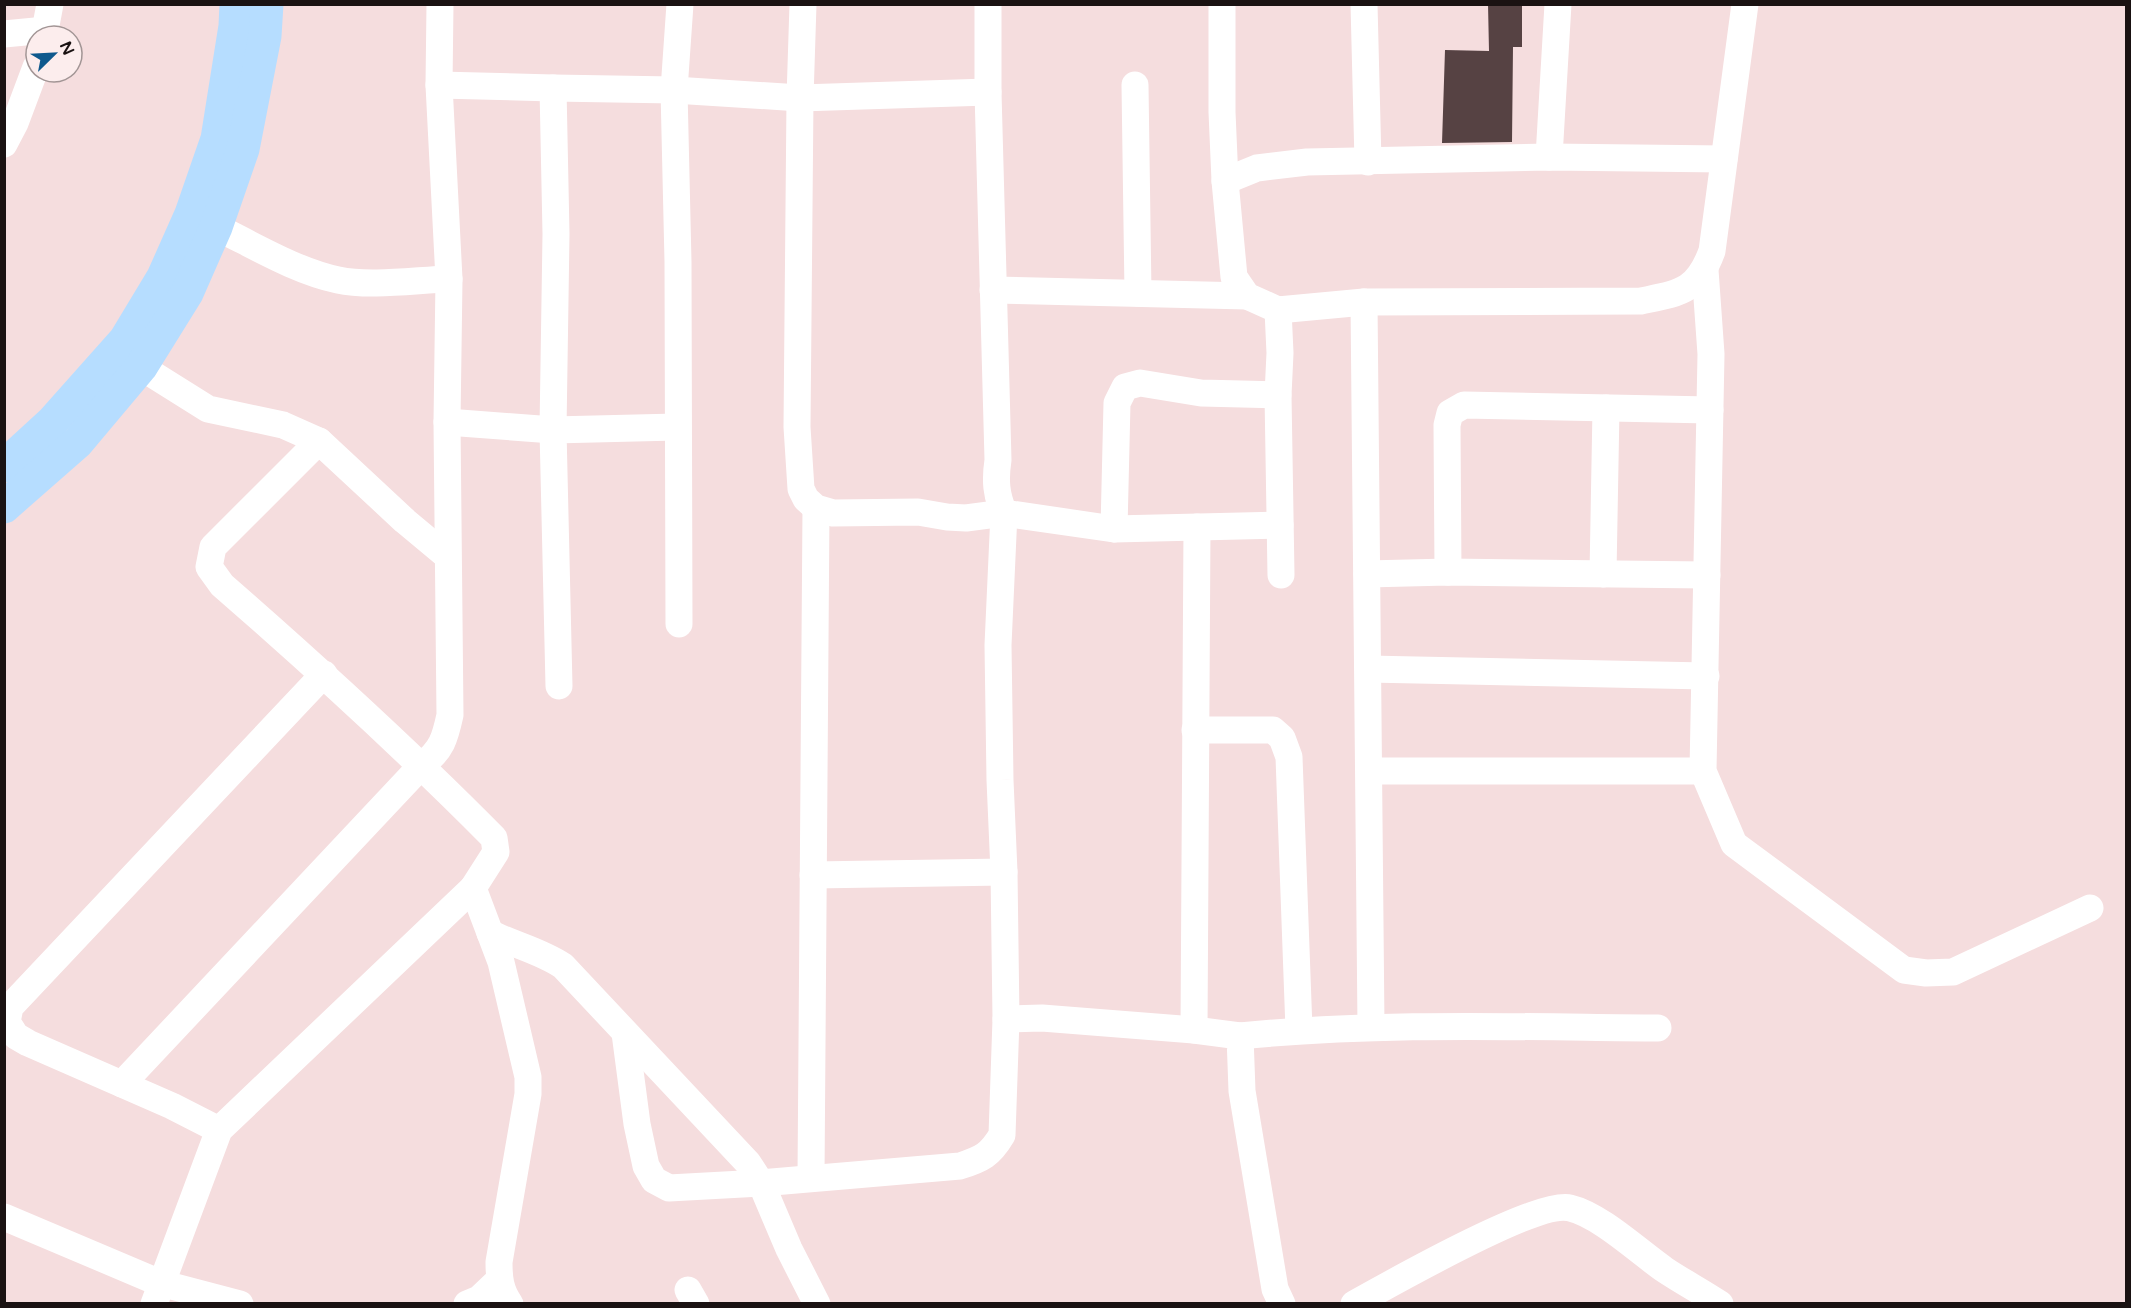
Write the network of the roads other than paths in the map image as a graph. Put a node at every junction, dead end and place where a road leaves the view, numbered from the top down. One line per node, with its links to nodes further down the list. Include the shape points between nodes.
1 (236, 4): 20 (main road)
2 (267, 4): 20 (main road, via 265,36)
3 (440, 4): 14 (street)
4 (680, 4): 17 (street)
5 (803, 4): 19 (street)
6 (988, 4): 18 (street)
7 (1222, 4): 25 (street)
8 (1364, 4): 24 (street)
9 (1558, 4): 22 (street)
10 (1745, 4): 23 (street)
11 (47, 23): 12 (street)
12 (4, 34)
13 (30, 84): 21 (street)
14 (439, 85): 16 (street); 28 (street)
15 (1135, 85): 30 (street)
16 (553, 88): 17 (street); 40 (street)
17 (674, 90): 19 (street); 39 (street)
18 (988, 92): 19 (street); 29 (street)
19 (800, 98): 44 (street, via 797,427 801,489)
20 (236, 108): 26 (main road, via 243,150); 42 (main road, via 217,139 191,214 163,277 125,340 52,422)
21 (4, 144)
22 (1549, 157): 23 (street); 24 (street)
23 (1724, 159): 27 (street, via 1712,251)
24 (1368, 162): 25 (street, via 1307,162 1257,168)
25 (1225, 181): 31 (street, via 1234,277)
26 (216, 228): 28 (street, via 315,274 341,280); 34 (main road, via 187,293)
27 (1705, 270): 32 (street, via 1692,285 1674,294 1641,301); 37 (street)
28 (449, 279): 38 (street)
29 (993, 290): 30 (street); 45 (street, via 999,460 996,478 997,498)
30 (1138, 293): 31 (street)
31 (1247, 296): 33 (street)
32 (1364, 302): 33 (street); 51 (street)
33 (1278, 310): 35 (street)
34 (141, 367): 41 (street, via 208,409 283,425); 43 (main road, via 78,442)
35 (1278, 395): 46 (street); 48 (street, via 1201,393 1140,383 1125,387 1117,403)
36 (1606, 408): 37 (street); 50 (street, via 1464,405 1450,413); 52 (street)
37 (1710, 410): 54 (street)
38 (447, 422): 40 (street); 49 (street)
39 (677, 428): 40 (street); 55 (street)
40 (553, 430): 59 (street)
41 (319, 441): 49 (street); 57 (street, via 213,547 209,567 222,585)
42 (4, 466)
43 (4, 507)
44 (816, 508): 45 (street, via 833,513 918,512 966,518); 65 (street)
45 (1004, 513): 48 (street); 64 (street, via 998,645)
46 (1280, 525): 47 (street); 53 (street)
47 (1197, 527): 48 (street); 60 (street)
48 (1114, 529)
49 (447, 556): 61 (street, via 450,714 435,755)
50 (1448, 572): 51 (street); 52 (street)
51 (1367, 574): 56 (street)
52 (1604, 574): 54 (street)
53 (1281, 575)
54 (1707, 575): 58 (street)
55 (680, 624)
56 (1368, 669): 58 (street); 62 (street)
57 (324, 674): 61 (street); 76 (street, via 10,1007)
58 (1706, 676): 63 (street)
59 (559, 686)
60 (1195, 730): 72 (street); 73 (street, via 1273,730 1282,738 1288,757)
61 (422, 765): 66 (street, via 494,838 496,852); 77 (street)
62 (1370, 771): 63 (street); 70 (street)
63 (1703, 771): 67 (street, via 1734,844 1905,970 1953,972)
64 (1004, 872): 65 (street); 69 (street)
65 (813, 875): 79 (street)
66 (473, 888): 68 (street); 78 (street)
67 (2090, 908)
68 (490, 933): 74 (street, via 563,966); 82 (street, via 501,962 528,1077 499,1262)
69 (1006, 1019): 72 (street, via 1042,1018); 79 (street, via 1002,1135 993,1150 960,1166)
70 (1371, 1027): 71 (street); 73 (street)
71 (1658, 1028)
72 (1194, 1030): 75 (street)
73 (1299, 1030): 75 (street)
74 (625, 1033): 80 (street, via 748,1163); 80 (street, via 637,1124 646,1166 654,1180 669,1188)
75 (1240, 1036): 87 (street, via 1242,1091 1256,1183 1275,1289)
76 (10, 1037): 77 (street)
77 (123, 1084): 78 (street)
78 (219, 1130): 83 (street)
79 (811, 1178): 80 (street)
80 (761, 1182): 86 (street)
81 (4, 1217): 83 (street)
82 (505, 1292): 85 (street)
83 (157, 1293): 84 (street)
84 (240, 1304)
85 (467, 1304)
86 (817, 1304)
87 (1282, 1304)
88 (1354, 1304): 89 (street, via 1534,1213 1569,1207 1592,1217)
89 (1720, 1304)

